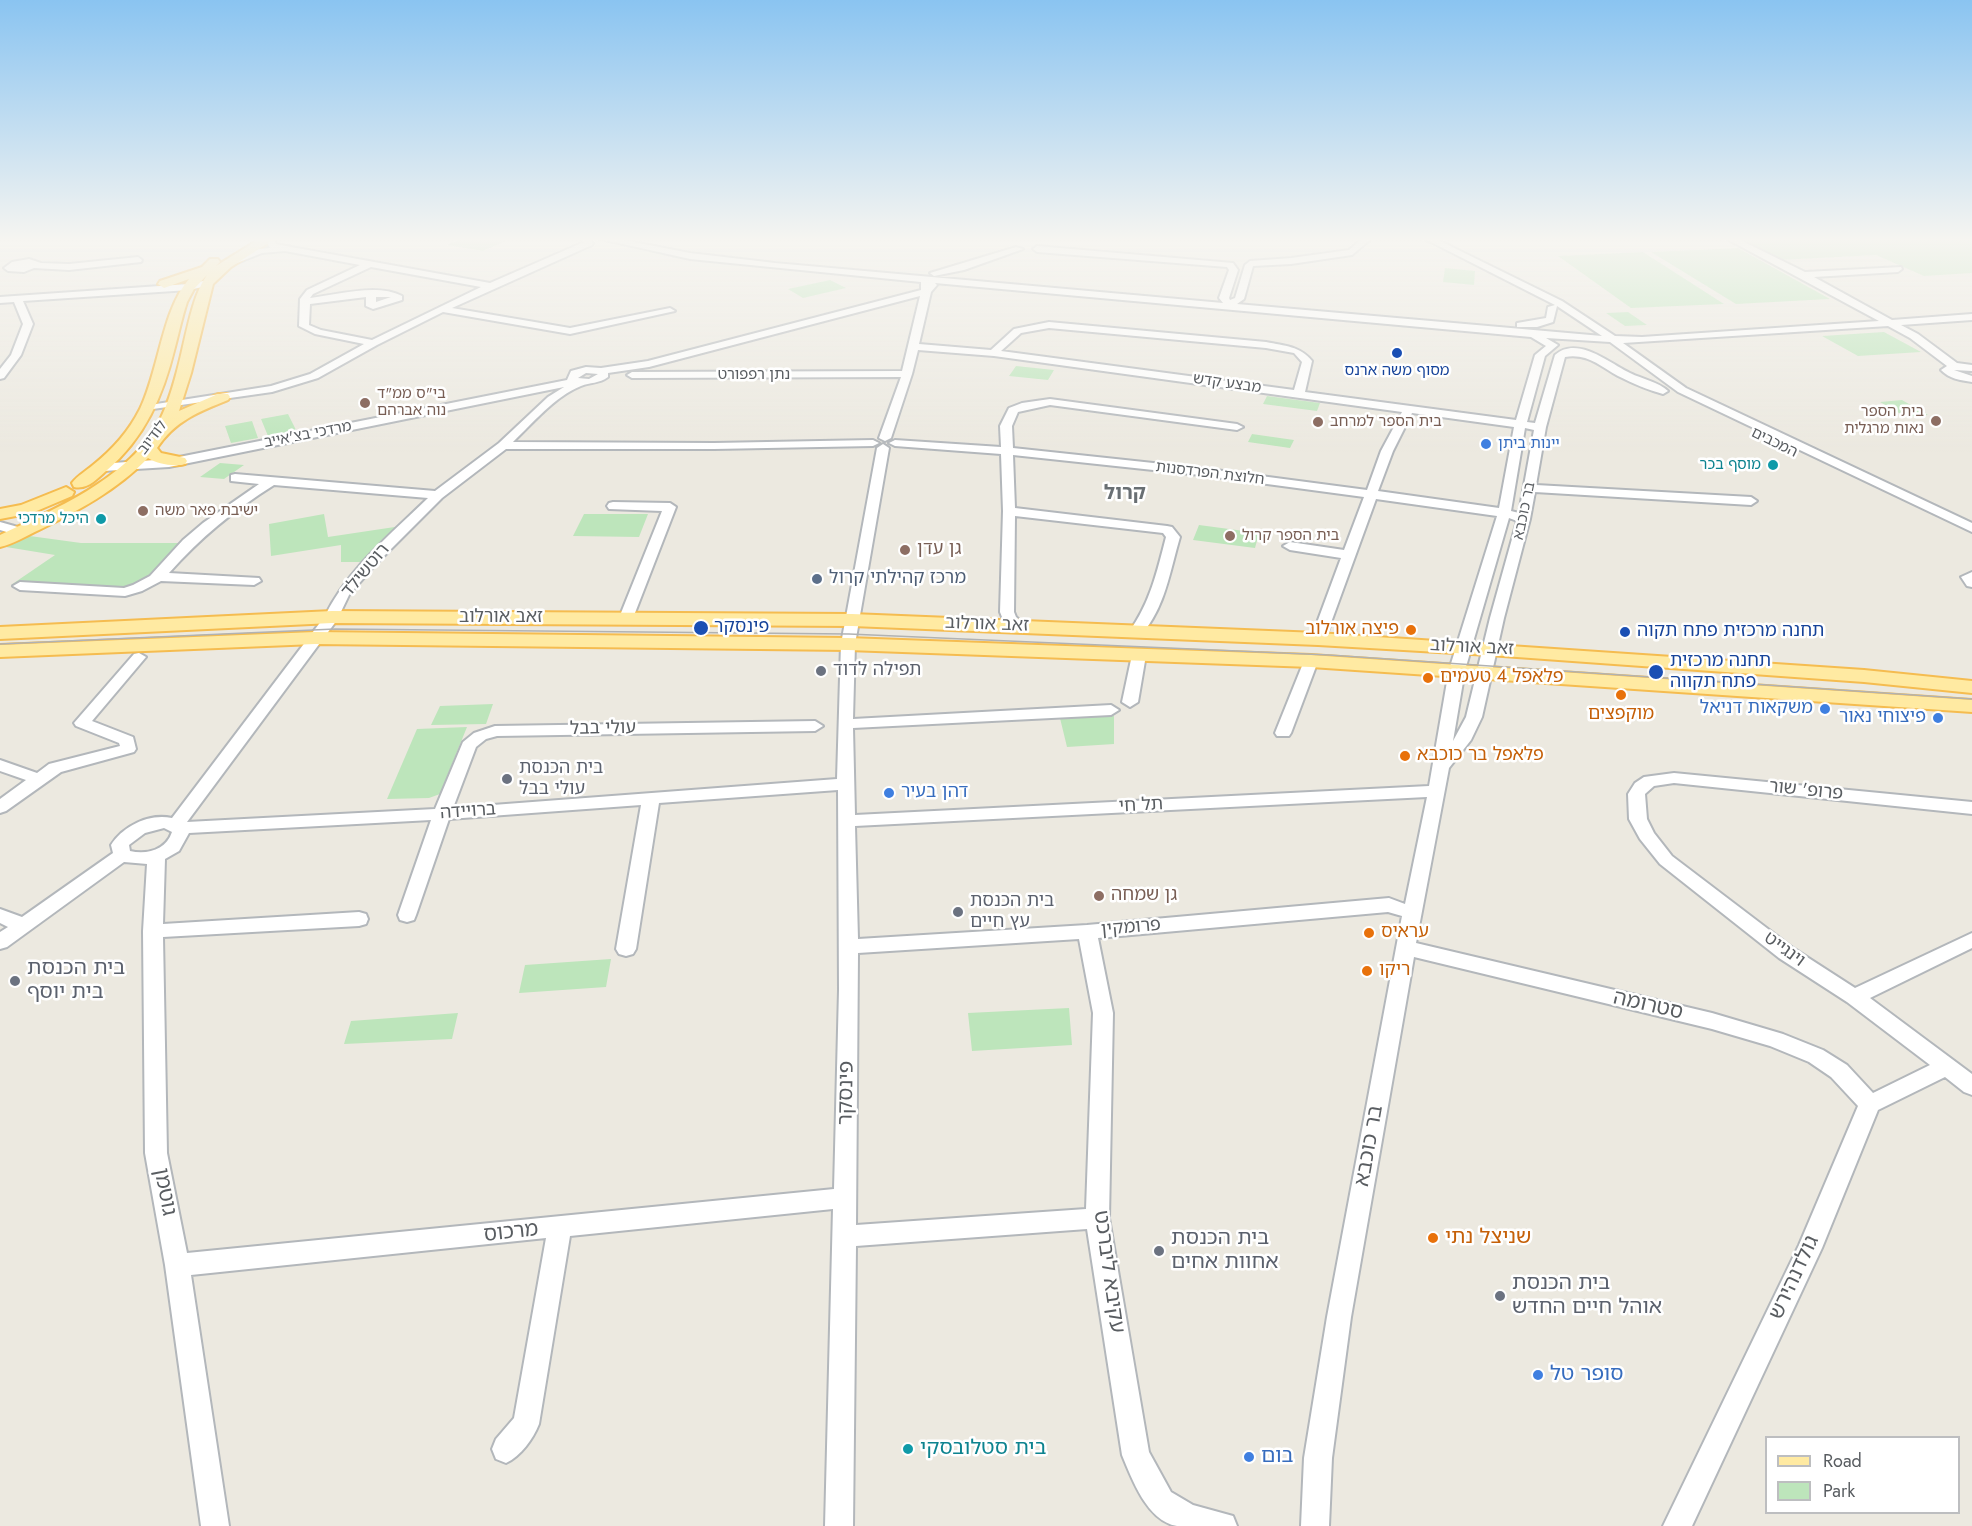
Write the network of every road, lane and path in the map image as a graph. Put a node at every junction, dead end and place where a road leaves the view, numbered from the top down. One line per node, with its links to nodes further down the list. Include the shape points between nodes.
1 (22, 309): 34 (street, via 28,324 16,355)
2 (182, 309): 44 (main road, לודיוב)
3 (200, 309): 38 (main road, לודיוב)
4 (305, 309): 25 (street, via 304,326 309,330)
5 (441, 309): 25 (street)
6 (442, 309): 15 (street, via 570,331)
7 (854, 309): 33 (street)
8 (922, 309): 26 (street, פינסקר)
9 (1303, 309): 20 (street)
10 (1347, 309): 19 (street)
11 (1552, 309): 19 (street, via 1550,320)
12 (1556, 309): 21 (street, המכבים)
13 (1569, 309): 22 (street, המכבים)
14 (1865, 309): 18 (street)
15 (670, 311)
16 (1972, 311): 18 (street)
17 (1972, 317): 18 (street)
18 (1889, 324): 22 (street); 24 (street); 30 (street)
19 (1504, 326): 21 (street)
20 (1487, 329): 21 (street); 23 (street)
21 (1588, 335): 22 (street); 39 (street, המכבים, via 1607,354)
22 (1610, 336): 24 (street); 29 (street, המכבים)
23 (1542, 338): 28 (street, via 1574,344); 46 (street, בר כוכבא, via 1553,345 1540,355)
24 (1642, 340): 29 (street, via 1629,346)
25 (373, 343): 42 (street, via 335,366 272,389)
26 (914, 346): 27 (street, מבצע קדש); 32 (street, פינסקר)
27 (994, 353): 41 (street, מבצע קדש); 41 (street, via 1022,327 1049,325 1266,345 1297,351 1307,361)
28 (1599, 357): 39 (street, בר כוכבא, via 1624,374); 48 (street, בר כוכבא, via 1573,352 1559,357)
29 (1635, 358): 68 (street, המכבים, via 1682,390)
30 (1954, 366): 31 (street); 36 (street, via 1946,370)
31 (1972, 368)
32 (907, 374): 33 (street, נתן רפפורט); 50 (street, פינסקר)
33 (601, 375): 35 (street, מרדכי בצ'אייב)
34 (0, 376)
35 (577, 380): 37 (street, מרדכי בצ'אייב); 40 (street, רוטשילד)
36 (1972, 380)
37 (547, 386): 40 (street, via 559,388); 54 (street, מרדכי בצ'אייב)
38 (178, 387): 42 (main road, via 191,395); 43 (main road, לודיוב)
39 (1663, 391): 68 (street, המכבים)
40 (561, 393): 51 (street, רוטשילד)
41 (1299, 393): 45 (street, מבצע קדש)
42 (223, 397): 43 (street); 49 (main road, via 191,409)
43 (176, 404): 44 (street); 49 (main road, לודיוב)
44 (150, 408): 55 (main road, לודיוב, via 123,447)
45 (1408, 410): 46 (street, מבצע קדש); 60 (street)
46 (1520, 425): 48 (street, מבצע קדש); 65 (street, בר כוכבא)
47 (1237, 427): 53 (street, via 1068,404 1033,403 1013,410 1009,416)
48 (1540, 427): 59 (street, בר כוכבא)
49 (162, 430): 52 (main road, לודיוב)
50 (884, 443): 51 (street, חלוצת הפרדסנות); 53 (street, חלוצת הפרדסנות); 78 (street, פינסקר)
51 (503, 445): 61 (street, רוטשילד)
52 (147, 448): 54 (main road, via 156,457); 56 (main road, לודיוב)
53 (1006, 449): 60 (street, חלוצת הפרדסנות); 64 (street)
54 (179, 461): 56 (street, מרדכי בצ'אייב)
55 (103, 467): 56 (street, מרדכי בצ'אייב); 67 (main road, לודיוב, via 66,492 26,508)
56 (129, 467): 67 (main road, לודיוב, via 87,496)
57 (236, 478): 58 (street)
58 (270, 482): 61 (street); 72 (street, via 188,543)
59 (1530, 488): 62 (street); 66 (street, בר כוכבא)
60 (1371, 494): 65 (street, חלוצת הפרדסנות); 70 (street)
61 (438, 495): 76 (street, רוטשילד, via 370,562 343,594)
62 (1751, 501)
63 (613, 506): 77 (street, via 670,507)
64 (1009, 511): 79 (street, via 1007,612 1009,619); 80 (street, via 1167,530 1173,537 1151,610)
65 (1504, 513): 66 (street, חלוצת הפרדסנות); 85 (street, בר כוכבא)
66 (1524, 519): 86 (street, בר כוכבא)
67 (4, 528)
68 (1970, 534)
69 (1290, 546): 70 (street)
70 (1349, 555): 83 (street)
71 (1972, 576): 74 (street, via 1968,577)
72 (160, 577): 73 (street); 75 (street, via 125,592)
73 (254, 581)
74 (1972, 583)
75 (20, 586)
76 (332, 617): 77 (main road, זאב אורלוב); 81 (main road, זאב אורלוב); 82 (street, רוטשילד)
77 (626, 618): 78 (main road, זאב אורלוב)
78 (852, 620): 79 (main road, זאב אורלוב); 84 (street, פינסקר)
79 (1020, 627): 80 (main road, זאב אורלוב)
80 (1136, 632): 83 (main road, זאב אורלוב)
81 (0, 633)
82 (315, 638): 84 (main road, זאב אורלוב); 87 (main road, זאב אורלוב); 107 (street, רוטשילד)
83 (1318, 639): 85 (main road, זאב אורלוב)
84 (848, 644): 88 (main road, זאב אורלוב); 97 (street, פינסקר)
85 (1463, 648): 86 (main road, זאב אורלוב); 91 (street, בר כוכבא)
86 (1489, 648): 92 (street, בר כוכבא); 93 (main road, זאב אורלוב)
87 (0, 651)
88 (1139, 655): 90 (main road, זאב אורלוב); 94 (street)
89 (140, 657): 102 (street, via 82,723 127,740 128,749 55,768)
90 (1311, 661): 91 (main road, זאב אורלוב); 99 (street)
91 (1457, 670): 92 (main road, זאב אורלוב); 101 (street, בר כוכבא)
92 (1484, 672): 95 (main road, זאב אורלוב); 101 (street, בר כוכבא, via 1474,717 1463,740)
93 (1972, 687)
94 (1130, 702)
95 (1972, 706)
96 (1111, 710): 97 (street)
97 (844, 724): 103 (street, פינסקר)
98 (815, 726): 110 (street, עולי בבל, via 488,733 469,745)
99 (1283, 733)
100 (0, 765): 102 (street)
101 (1441, 768): 105 (street, בר כוכבא)
102 (39, 779): 108 (street)
103 (845, 784): 106 (street, ברויידה); 111 (street, פינסקר)
104 (1641, 787): 109 (street, פרופ' שור, via 1650,781 1674,778); 128 (street, וינגייט, via 1636,794 1638,819 1666,860 1786,953)
105 (1437, 791): 111 (street, תל חי); 116 (street, בר כוכבא)
106 (651, 798): 110 (street, ברויידה); 127 (street)
107 (195, 800): 112 (street, רוטשילד); 113 (street, רוטשילד)
108 (0, 807)
109 (1972, 808)
110 (442, 814): 113 (street, ברויידה); 117 (street, עולי בבל)
111 (846, 821): 125 (street, פינסקר)
112 (156, 823): 113 (street); 114 (street, רוטשילד, via 137,829 123,840)
113 (178, 830): 115 (street, via 172,848)
114 (122, 855): 115 (street, via 136,859); 120 (street)
115 (156, 856): 121 (street, גוטמן)
116 (1412, 913): 122 (street, פרומקין, via 1389,905); 126 (street, בר כוכבא)
117 (407, 915)
118 (0, 916): 120 (street)
119 (359, 919): 121 (street)
120 (23, 925): 124 (street)
121 (153, 931): 136 (street, גוטמן, via 156,1153)
122 (1087, 932): 125 (street, פרומקין); 133 (street, עקיבא ליברכט, via 1102,1013)
123 (1972, 940): 128 (street)
124 (0, 942)
125 (849, 947): 132 (street, פינסקר)
126 (1406, 948): 131 (street, סטרומה, via 1776,1040 1816,1056 1839,1071); 141 (street, בר כוכבא, via 1337,1328 1318,1458)
127 (626, 949)
128 (1854, 997): 129 (street, וינגייט)
129 (1946, 1066): 130 (street, וינגייט); 131 (street)
130 (1972, 1086)
131 (1870, 1104): 142 (street, גולדנהירש, via 1810,1248)
132 (846, 1198): 134 (street, מרכוס); 135 (street, פינסקר)
133 (1097, 1218): 135 (street); 140 (street, עקיבא ליברכט, via 1136,1455 1161,1502 1188,1518)
134 (560, 1228): 136 (street, מרכוס); 137 (street, via 526,1424)
135 (846, 1236): 139 (street, פינסקר)
136 (177, 1265): 138 (street, גוטמן)
137 (506, 1449)
138 (215, 1526)
139 (840, 1526)
140 (1223, 1526)
141 (1315, 1526)
142 (1677, 1526)

